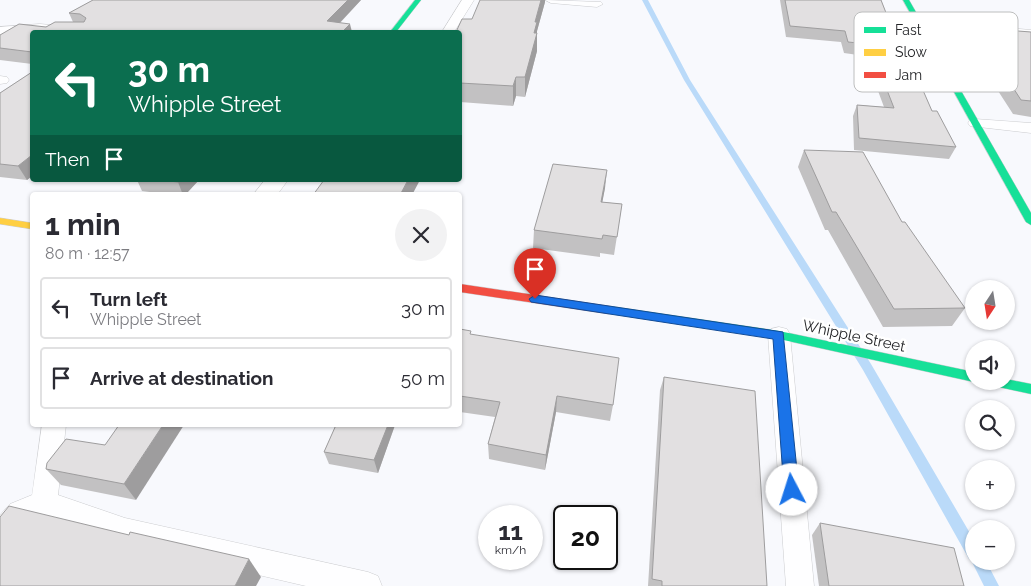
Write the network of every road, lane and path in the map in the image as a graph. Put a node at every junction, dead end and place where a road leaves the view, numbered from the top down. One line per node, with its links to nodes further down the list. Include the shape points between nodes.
1 (418, 0): 8 (street)
2 (468, 0): 9 (lane)
3 (551, 0): 5 (lane)
4 (906, 0): 6 (street)
5 (597, 4)
6 (913, 12)
7 (62, 30): 10 (lane)
8 (395, 30)
9 (449, 30)
10 (0, 31)
11 (1018, 33): 12 (lane)
12 (1031, 34)
13 (958, 92): 14 (street)
14 (975, 123): 15 (lane); 18 (street)
15 (1031, 128)
16 (275, 182): 17 (street)
17 (267, 192)
18 (1023, 195): 20 (street)
19 (0, 221): 21 (street)
20 (1031, 222)
21 (30, 226)
22 (462, 288): 23 (street, Whipple Street)
23 (779, 335): 24 (street, Whipple Street); 31 (lane)
24 (965, 375)
25 (1015, 386): 26 (street)
26 (1031, 389)
27 (54, 427): 28 (lane)
28 (44, 503): 29 (lane, via 18,513); 30 (lane, via 125,531)
29 (0, 536)
30 (368, 586)
31 (800, 586)

